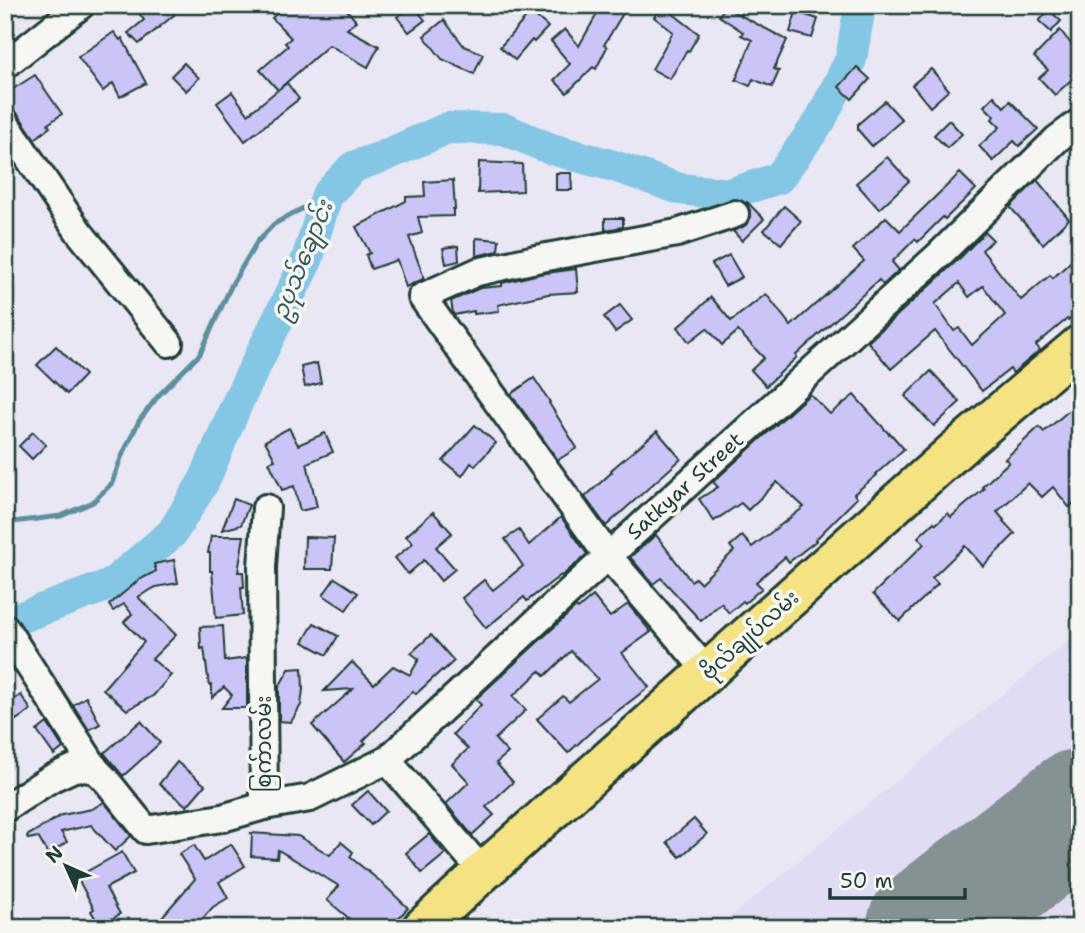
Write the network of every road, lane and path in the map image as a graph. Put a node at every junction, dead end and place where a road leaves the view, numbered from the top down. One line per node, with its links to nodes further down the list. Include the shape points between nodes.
1 (81, 5): 2 (street)
2 (5, 65)
3 (1080, 122): 9 (street, Satkyar Street)
4 (5, 123): 6 (street, via 79,232)
5 (735, 214): 9 (street, via 677,233 477,272 422,297)
6 (169, 343)
7 (1080, 345): 11 (highway, ဗိုလ်ချုပ်လမ်း)
8 (266, 509): 14 (street, စြက်ာလမ်း, via 262,567)
9 (608, 556): 11 (street); 12 (street, Satkyar Street)
10 (5, 628): 13 (street)
11 (708, 672): 16 (highway, ဗိုလ်ချုပ်လမ်း)
12 (387, 760): 14 (street, Satkyar Street, via 310,798); 16 (street)
13 (96, 770): 14 (street, စြက်ာလမ်း, via 146,830); 15 (street, via 76,767)
14 (264, 806)
15 (5, 808)
16 (482, 872): 17 (highway, ဗိုလ်ချုပ်လမ်း)
17 (422, 928)

